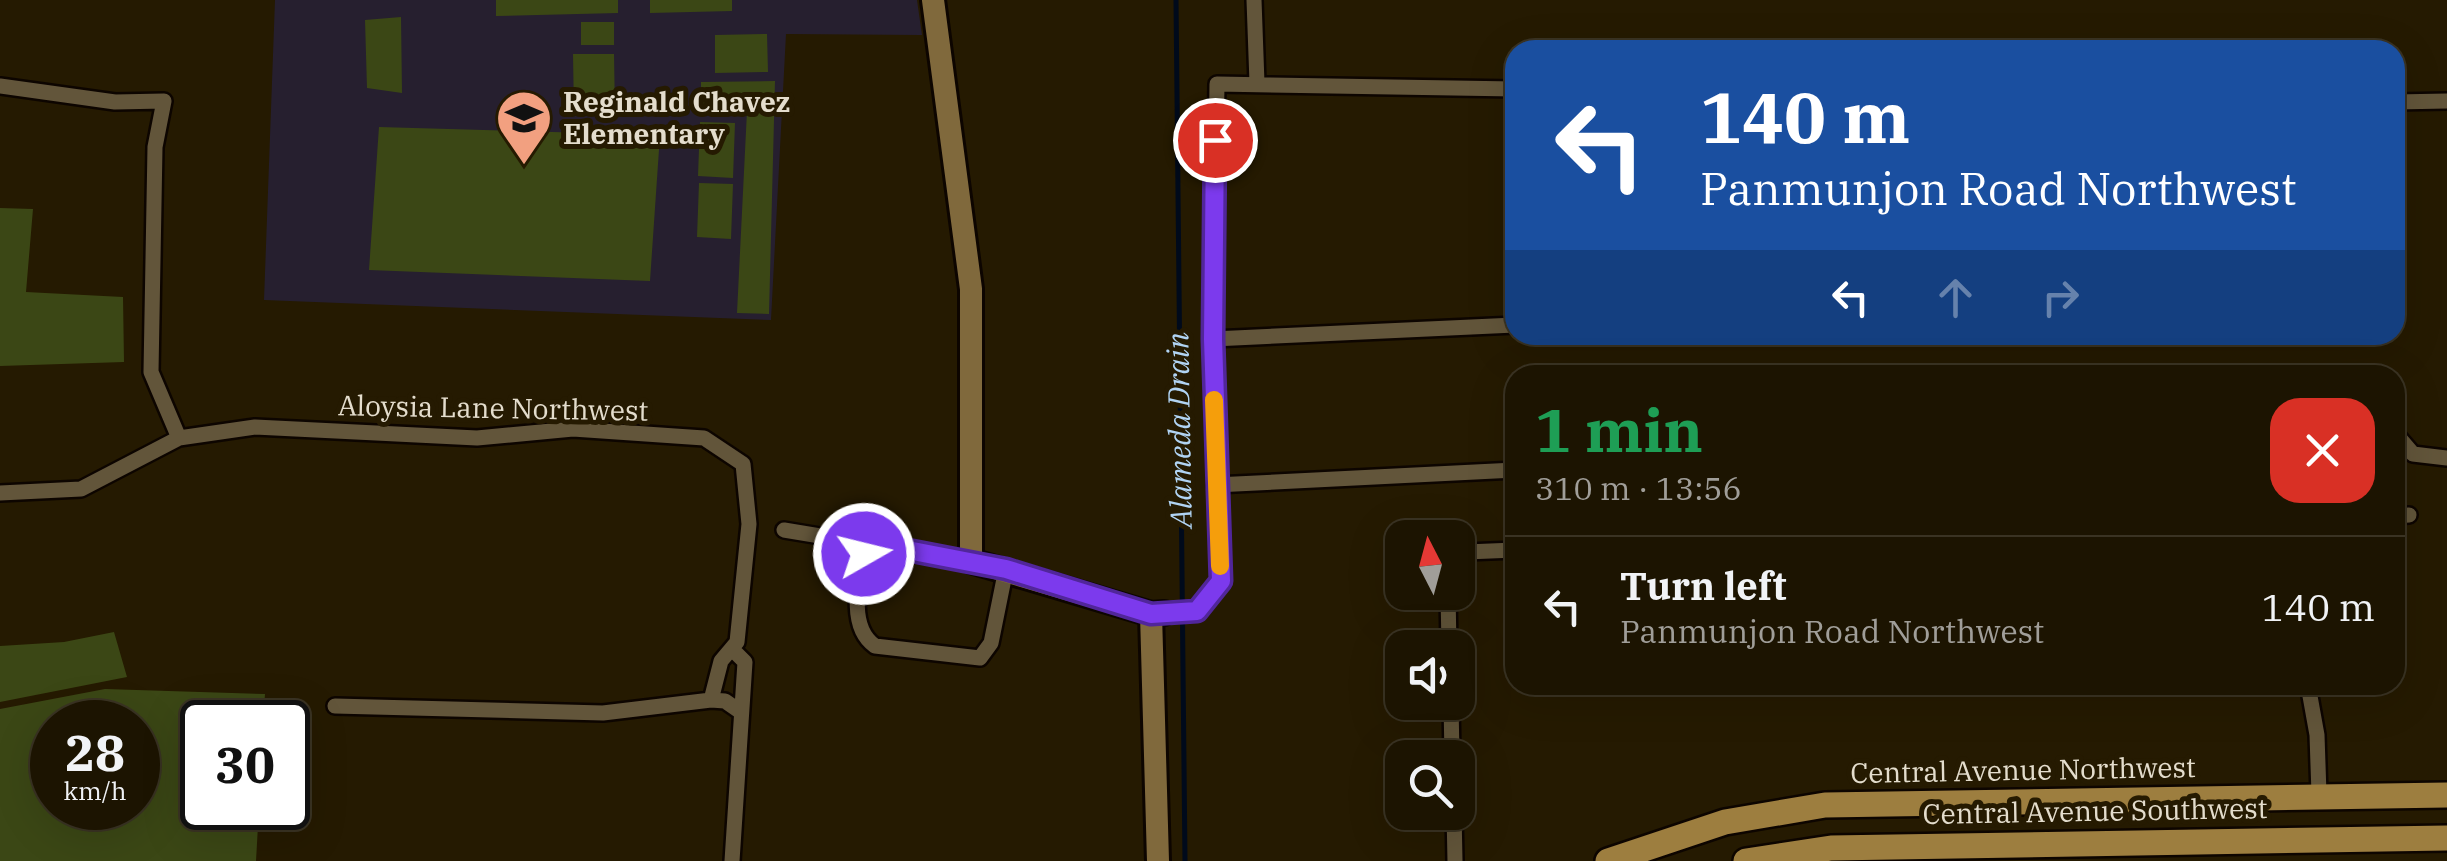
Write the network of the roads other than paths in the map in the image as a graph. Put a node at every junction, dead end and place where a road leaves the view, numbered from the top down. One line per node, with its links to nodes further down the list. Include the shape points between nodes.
1 (933, 0): 20 (street, via 971,290)
2 (1254, 0): 3 (street)
3 (1258, 84): 5 (street); 9 (street, via 1217,84)
4 (0, 86): 10 (street, via 115,102 164,101 155,147 150,372)
5 (1505, 89)
6 (2447, 101): 7 (street)
7 (2405, 102)
8 (1505, 325): 9 (street)
9 (1213, 339): 14 (street)
10 (180, 438): 15 (street, Aloysia Lane Northwest, via 81,489); 23 (street, Aloysia Lane Northwest, via 256,427 477,438 573,428 704,438 742,464 749,524)
11 (2405, 445): 12 (street, via 2413,454)
12 (2447, 458)
13 (1505, 471): 14 (street)
14 (1216, 485): 22 (street, via 1221,581 1197,611)
15 (0, 493)
16 (784, 530): 17 (street)
17 (866, 542): 20 (street); 21 (street, via 858,624 874,646 980,658 991,642)
18 (1505, 552): 19 (street)
19 (1475, 556)
20 (972, 561): 21 (street)
21 (1006, 569): 22 (street)
22 (1158, 613): 34 (street)
23 (734, 650): 25 (street, Aloysia Lane Northwest, via 722,661); 27 (street, Aloysia Lane Northwest, via 744,662)
24 (2310, 695): 28 (street)
25 (712, 700): 26 (street, via 603,714); 27 (street)
26 (335, 706)
27 (738, 710): 33 (street, Aloysia Lane Northwest)
28 (2319, 794): 29 (main road, Central Avenue Northwest); 36 (main road, Central Avenue Northwest, via 1824,805 1725,822)
29 (2447, 795)
30 (1454, 830): 35 (street)
31 (2447, 838): 32 (main road, Central Avenue Southwest)
32 (2309, 849): 37 (main road, Central Avenue Southwest, via 1831,848)
33 (732, 861)
34 (1158, 861)
35 (1455, 861)
36 (1608, 861)
37 (1746, 861)

